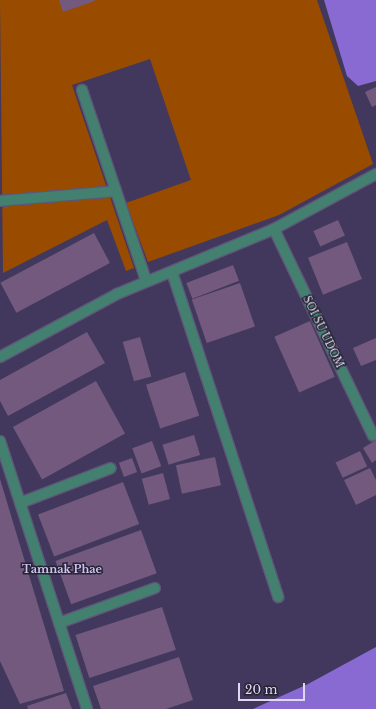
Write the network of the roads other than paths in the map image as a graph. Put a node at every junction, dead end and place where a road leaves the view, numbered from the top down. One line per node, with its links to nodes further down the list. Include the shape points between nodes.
1 (82, 90): 3 (street)
2 (376, 174): 5 (street)
3 (116, 190): 4 (street); 7 (street)
4 (0, 201)
5 (274, 228): 6 (street); 9 (street, SOI SU UDOM)
6 (172, 272): 7 (street); 14 (street)
7 (146, 280): 8 (street)
8 (0, 357)
9 (373, 436)
10 (0, 441): 12 (street)
11 (111, 468): 12 (street)
12 (20, 503): 15 (street)
13 (155, 588): 15 (street)
14 (278, 597)
15 (59, 622): 16 (street)
16 (87, 709)

